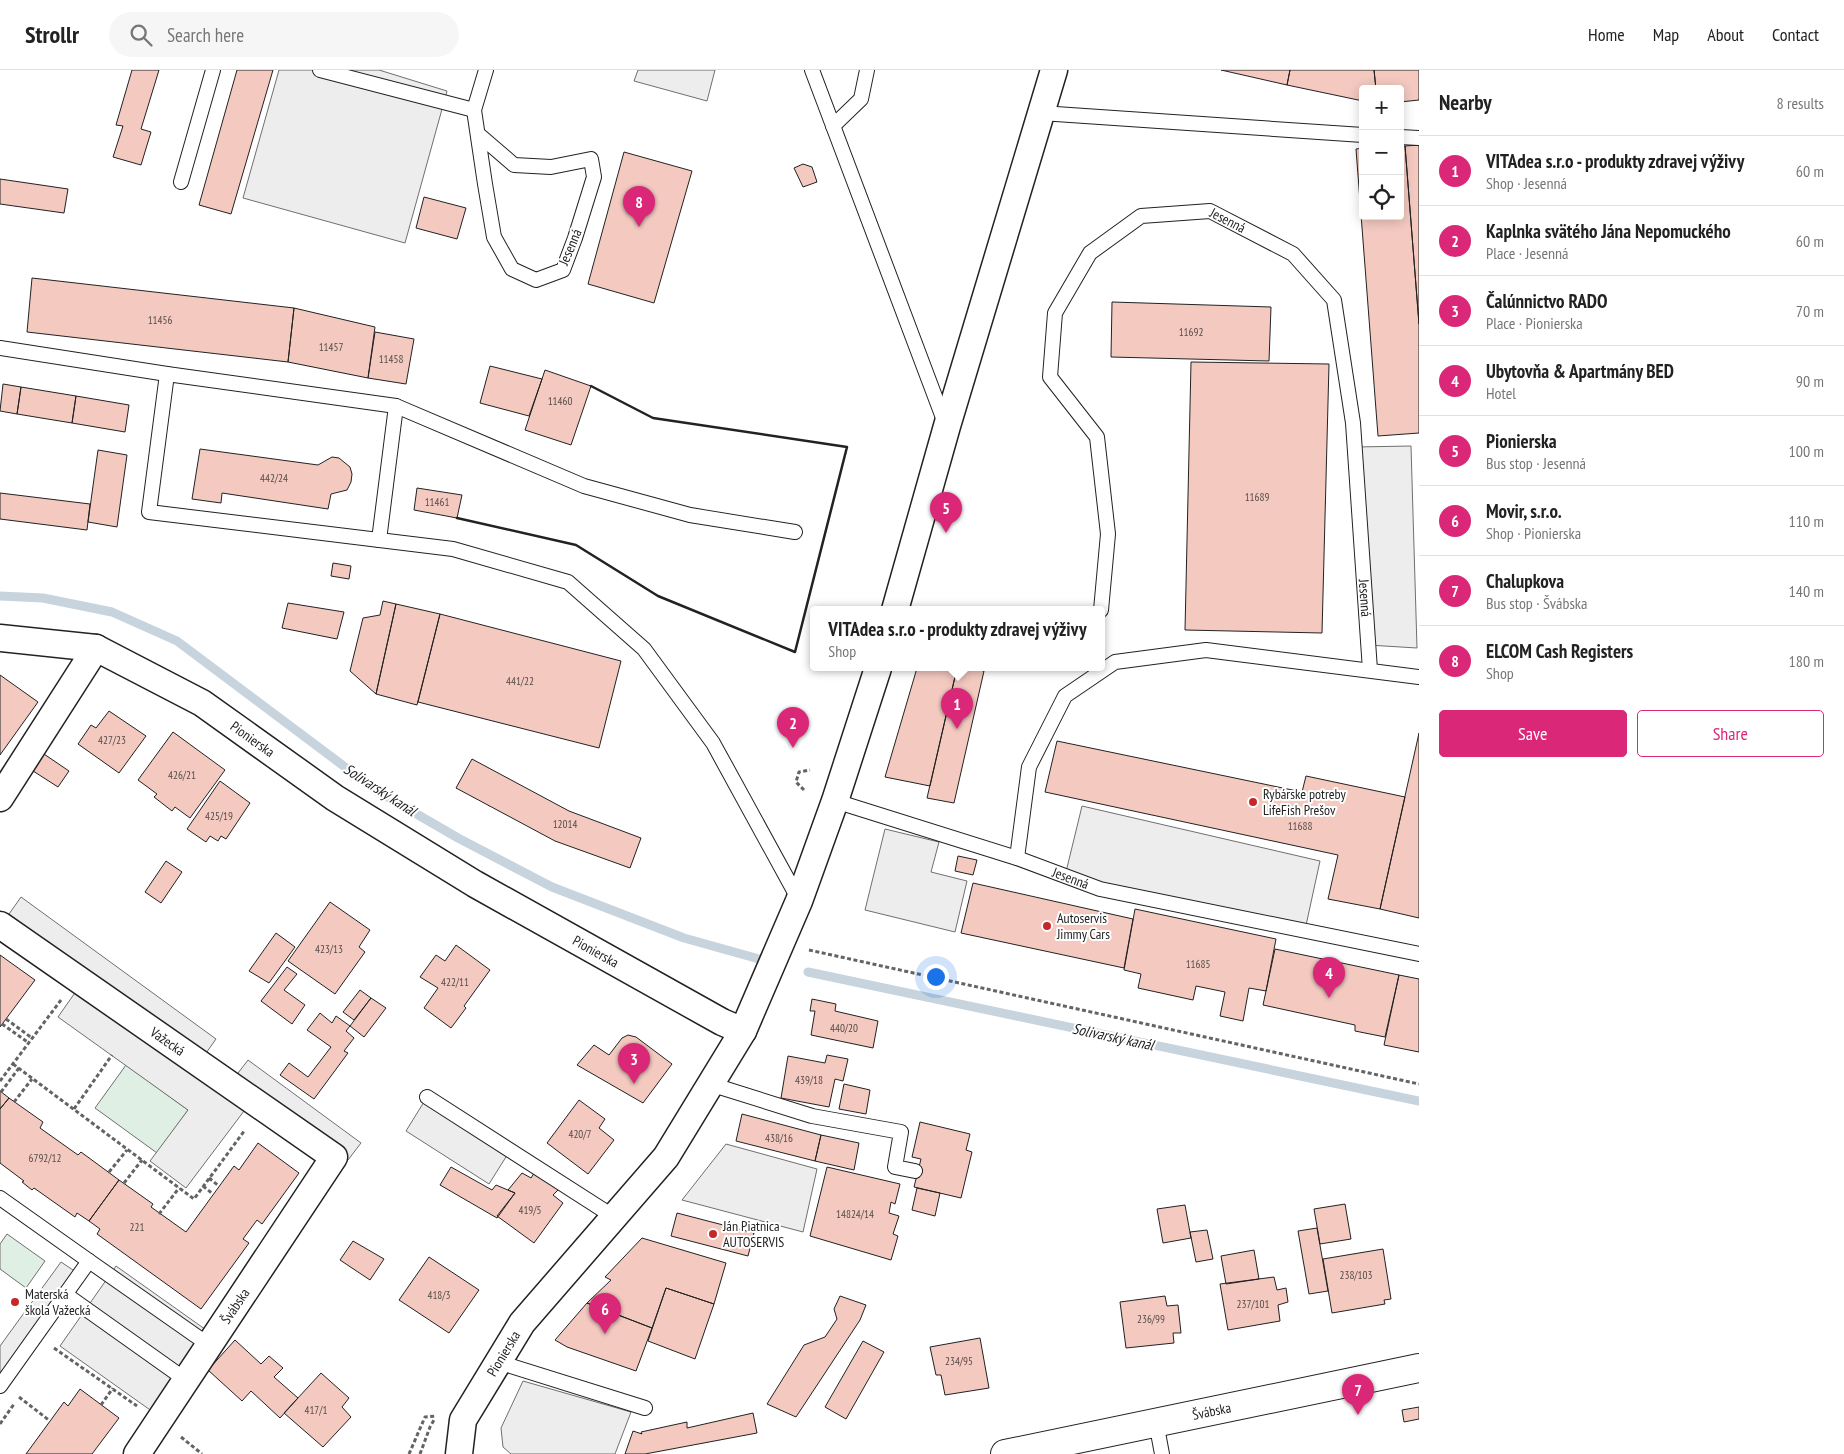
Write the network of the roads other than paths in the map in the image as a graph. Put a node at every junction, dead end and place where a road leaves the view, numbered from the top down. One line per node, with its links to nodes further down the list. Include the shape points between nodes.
1 (213, 70): 14 (lane)
2 (320, 70): 7 (lane)
3 (486, 70): 7 (lane, Jesenná)
4 (812, 70): 9 (lane)
5 (867, 70): 9 (lane, via 861,99)
6 (1054, 70): 8 (street)
7 (474, 110): 10 (lane, Jesenná)
8 (1041, 113): 11 (lane); 18 (street)
9 (833, 126): 18 (lane)
10 (478, 134): 10 (lane, Jesenná, via 494,237 512,269 536,280 563,270 594,177 592,159 551,167 514,165)
11 (1359, 136)
12 (1404, 137): 13 (lane)
13 (1419, 138)
14 (181, 182)
15 (0, 348): 16 (lane)
16 (167, 374): 17 (lane); 20 (lane, via 149,512)
17 (396, 406): 19 (lane, via 584,486 690,515); 20 (lane)
18 (947, 426): 21 (street)
19 (795, 532)
20 (378, 540): 33 (lane, via 452,549 568,582 644,650 713,743)
21 (896, 606)
22 (1101, 606): 26 (lane, Jesenná, via 1108,534 1097,437 1050,377 1055,313 1090,253 1141,216 1210,211 1293,254 1334,300 1353,422)
23 (0, 638): 24 (street, Pionierska)
24 (96, 648): 30 (street); 36 (street, Pionierska, via 202,702 335,798 475,884)
25 (1105, 667): 26 (lane, via 1115,662 1206,650)
26 (1370, 670): 29 (lane)
27 (877, 671): 31 (street)
28 (1095, 672): 32 (lane, via 1066,696 1029,766)
29 (1419, 676)
30 (0, 798)
31 (835, 801): 32 (lane, Jesenná); 33 (street)
32 (1017, 858): 35 (lane, Jesenná, via 1100,889)
33 (799, 900): 36 (street, via 791,946 765,981)
34 (0, 925): 39 (street, Važecká)
35 (1419, 954)
36 (743, 1031): 37 (street, Pionierska)
37 (710, 1084): 40 (lane, via 812,1116 902,1132 895,1167); 42 (street, Pionierska, via 666,1157)
38 (427, 1097): 42 (lane)
39 (334, 1157): 45 (street, Švábska)
40 (915, 1171)
41 (0, 1198): 43 (lane)
42 (614, 1217): 46 (street, Pionierska, via 522,1323)
43 (89, 1261): 44 (lane); 45 (lane)
44 (66, 1294): 48 (lane); 49 (lane)
45 (210, 1345): 48 (street, Švábska)
46 (498, 1362): 50 (lane); 53 (street, Pionierska, via 463,1420)
47 (1419, 1368): 51 (street, Švábska)
48 (186, 1380): 52 (street, Švábska)
49 (0, 1386)
50 (644, 1408)
51 (1156, 1422): 54 (street, Švábska); 55 (lane)
52 (137, 1454)
53 (459, 1454)
54 (1005, 1454)
55 (1162, 1454)

